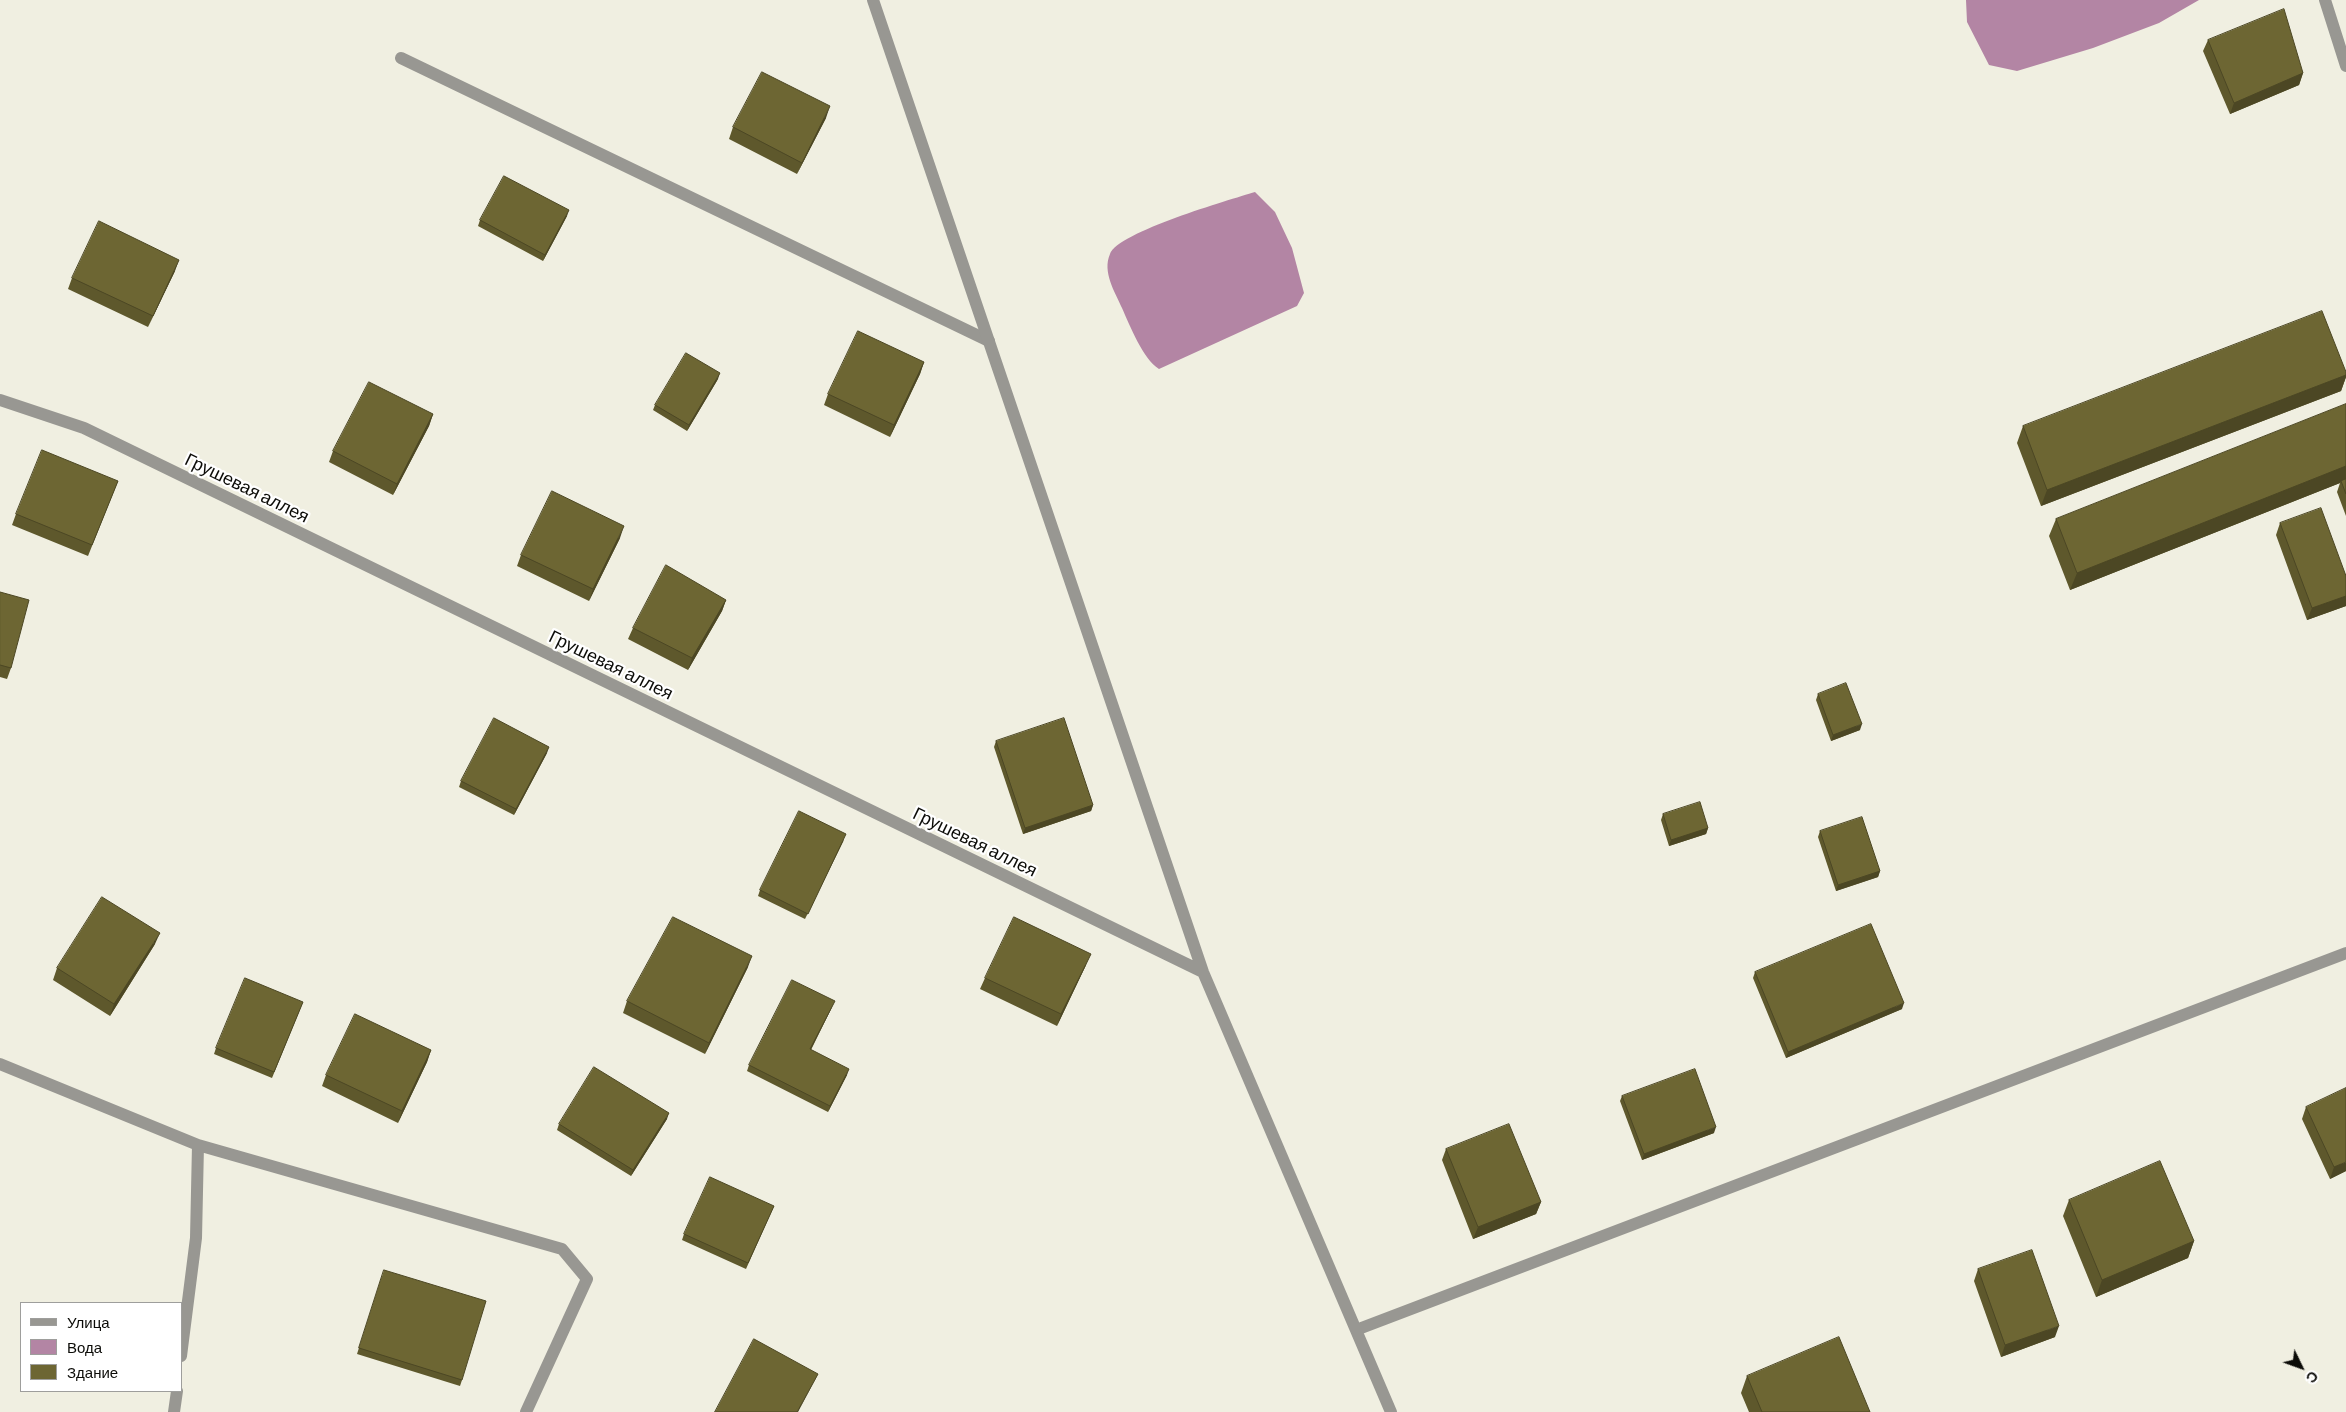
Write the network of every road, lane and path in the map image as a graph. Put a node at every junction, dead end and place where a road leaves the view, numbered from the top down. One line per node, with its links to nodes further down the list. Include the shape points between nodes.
1 (873, 0): 5 (street)
2 (2325, 0): 4 (street)
3 (401, 58): 5 (street)
4 (2346, 66)
5 (989, 341): 8 (street)
6 (0, 400): 8 (street, Грушевая аллея, via 84,428)
7 (2346, 953): 11 (street)
8 (1203, 972): 11 (street)
9 (0, 1064): 10 (street)
10 (198, 1145): 12 (street, via 196,1238); 15 (street, via 562,1249 587,1279)
11 (1356, 1330): 16 (street)
12 (182, 1348)
13 (177, 1392): 14 (street)
14 (174, 1412)
15 (526, 1412)
16 (1391, 1412)

